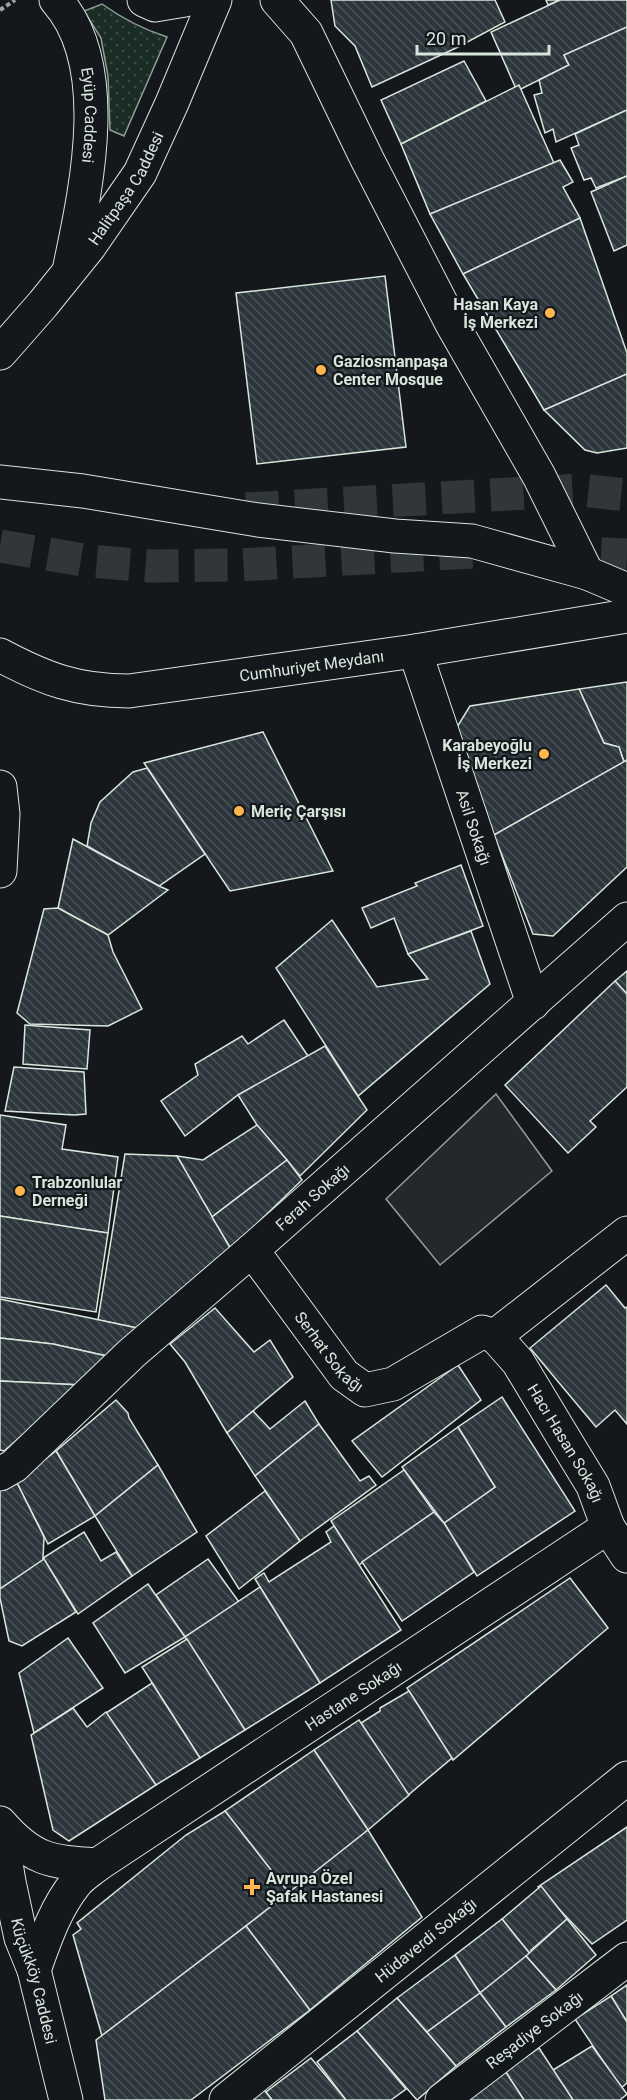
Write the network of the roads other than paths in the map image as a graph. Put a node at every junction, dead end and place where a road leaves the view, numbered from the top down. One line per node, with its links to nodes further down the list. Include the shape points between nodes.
1 (56, 0): 6 (street, Eyüp Caddesi, via 68,13 89,74 90,142)
2 (144, 0): 3 (street, via 154,5)
3 (185, 0)
4 (215, 0): 6 (street, Halitpaşa Caddesi, via 140,172)
5 (277, 0): 9 (street, via 306,33 446,313 539,476)
6 (68, 273): 7 (street, Halitpaşa Caddesi)
7 (0, 353)
8 (0, 482): 9 (street, via 82,491 258,520 472,541)
9 (587, 573): 10 (street)
10 (627, 590)
11 (627, 616): 12 (street, Cumhuriyet Meydanı)
12 (415, 651): 13 (street, Cumhuriyet Meydanı, via 129,691 72,687); 17 (street, Asil Sokağı)
13 (0, 655)
14 (0, 787): 15 (street)
15 (0, 871)
16 (627, 919): 17 (street, Ferah Sokağı)
17 (533, 1003): 19 (street, Ferah Sokağı)
18 (627, 1233): 20 (street)
19 (252, 1250): 20 (street, Serhat Sokağı, via 344,1375 365,1390 393,1384 482,1332); 21 (street, Ferah Sokağı, via 132,1353 14,1466)
20 (495, 1336): 22 (street, Hacı Hasan Sokağı, via 518,1362 593,1486)
21 (0, 1474)
22 (608, 1527): 23 (street, Hacı Hasan Sokağı); 26 (street, Hastane Sokağı)
23 (627, 1556)
24 (627, 1778): 31 (street, Hüdaverdi Sokağı)
25 (0, 1824): 26 (street, via 17,1843 38,1856); 27 (street, Küçükköy Caddesi)
26 (97, 1865): 29 (street, Hastane Sokağı, via 76,1881 63,1901)
27 (4, 1890): 29 (street, Küçükköy Caddesi)
28 (627, 1959): 32 (street, Reşadiye Sokağı)
29 (34, 1970): 30 (street, Küçükköy Caddesi)
30 (66, 2100)
31 (226, 2100)
32 (442, 2100)

